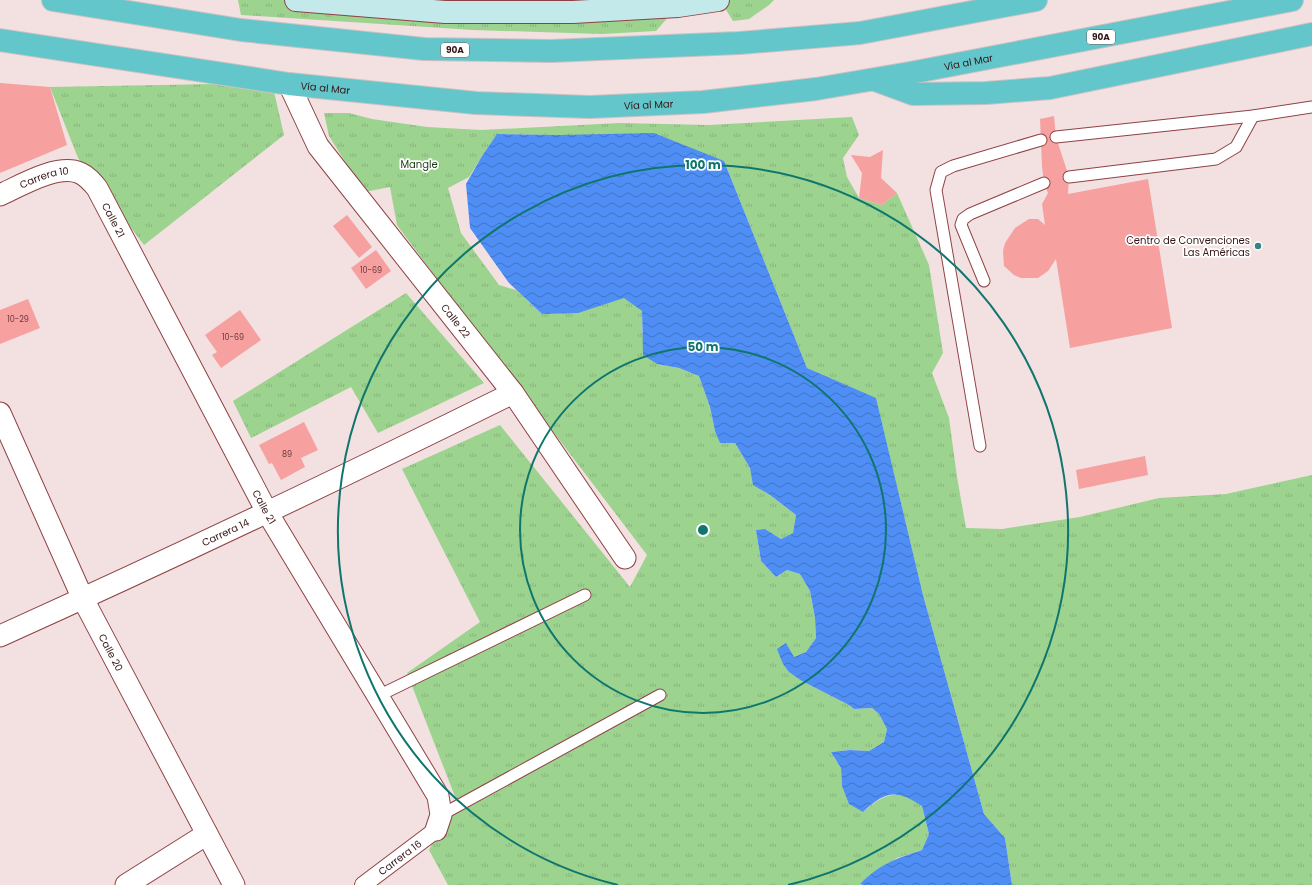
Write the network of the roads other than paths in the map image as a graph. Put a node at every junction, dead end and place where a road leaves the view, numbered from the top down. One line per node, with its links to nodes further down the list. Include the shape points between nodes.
1 (53, 0): 4 (highway, 90A, via 241,30 424,49 551,51 739,43 860,33)
2 (296, 0): 3 (main road, via 444,12 573,12 678,6)
3 (718, 0)
4 (1036, 0)
5 (1292, 0): 8 (highway, Vía al Mar / 90A, via 910,73)
6 (1312, 34): 8 (highway, via 1050,88 986,93 913,94)
7 (0, 40): 9 (highway, Vía al Mar / 90A)
8 (872, 78): 9 (highway, Vía al Mar / 90A, via 816,88 703,102 590,108 476,103)
9 (289, 84): 19 (street, Calle 22, via 318,146)
10 (1312, 107): 11 (lane)
11 (1253, 116): 12 (lane); 14 (lane, via 1236,146 1216,159)
12 (1056, 137)
13 (1041, 140): 21 (lane, via 953,166 941,172 936,190)
14 (1069, 177)
15 (89, 178): 17 (street, Carrera 10, via 68,171 49,174); 22 (street, Calle 21)
16 (1044, 182): 18 (lane, via 963,219 961,225)
17 (0, 195)
18 (984, 281)
19 (513, 393): 22 (street, Carrera 14); 23 (street, Calle 22)
20 (0, 413): 25 (street, Calle 20)
21 (980, 446)
22 (268, 512): 25 (street, Carrera 14); 28 (street, Calle 21)
23 (625, 558)
24 (585, 595): 28 (lane)
25 (83, 599): 26 (street, Carrera 14); 30 (street, Calle 20)
26 (0, 636)
27 (660, 695): 29 (lane)
28 (378, 696): 29 (street, Calle 21, via 438,796)
29 (439, 822): 33 (street, Carrera 16)
30 (207, 834): 31 (street); 32 (street, Calle 20)
31 (126, 885)
32 (234, 885)
33 (363, 885)

